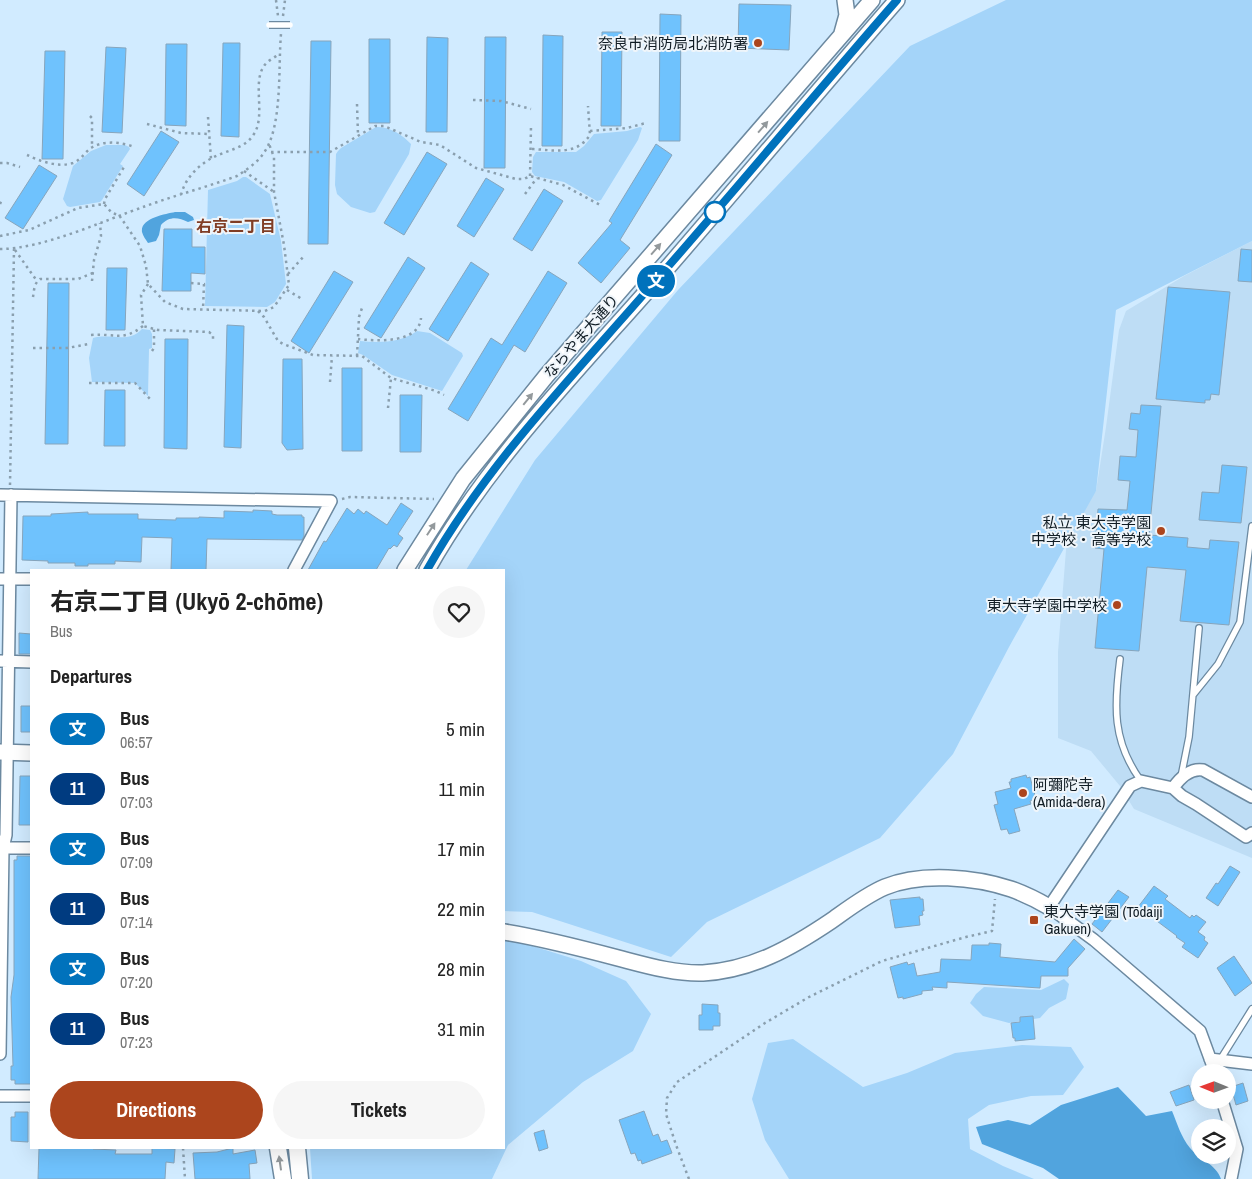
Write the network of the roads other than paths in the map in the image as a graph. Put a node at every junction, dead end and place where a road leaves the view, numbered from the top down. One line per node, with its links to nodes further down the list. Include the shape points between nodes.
1 (845, 0): 6 (street)
2 (872, 0): 6 (street, ならやま大通り)
3 (897, 0): 11 (street, ならやま大通り, via 556,394 478,489)
4 (269, 25): 5 (lane, bridge)
5 (290, 25)
6 (842, 34): 10 (street, ならやま大通り, one-way to 6, via 463,479 547,375)
7 (6, 495): 9 (street, via 331,502); 12 (street)
8 (1252, 526): 18 (lane, via 1240,622 1218,664)
9 (295, 569)
10 (406, 569)
11 (428, 569)
12 (5, 579): 13 (street); 16 (street)
13 (30, 579)
14 (1199, 628): 18 (lane)
15 (1120, 658): 22 (lane, via 1116,686 1118,729 1125,756)
16 (5, 661): 17 (street); 19 (street)
17 (30, 662)
18 (1193, 694): 21 (lane)
19 (4, 752): 20 (street); 26 (street)
20 (30, 752)
21 (1181, 777): 23 (street); 24 (street, via 1203,770)
22 (1141, 781): 23 (street); 28 (street, via 1130,786)
23 (1173, 788): 25 (street, via 1246,837)
24 (1252, 797)
25 (1252, 834)
26 (4, 848): 27 (street); 31 (street)
27 (30, 848)
28 (1049, 907): 29 (street, via 1010,888 984,882 947,878 900,881 868,896 773,956 739,968 702,973 662,969); 32 (street, via 1094,940 1200,1031)
29 (505, 932)
30 (1252, 1009): 32 (lane)
31 (0, 1054)
32 (1215, 1060): 33 (street); 34 (street)
33 (1215, 1064)
34 (1252, 1064)
35 (0, 1096): 36 (street)
36 (30, 1096)
37 (1225, 1109): 42 (street, via 1237,1149)
38 (278, 1149): 40 (main road, one-way to 38)
39 (297, 1149): 41 (main road)
40 (283, 1179)
41 (300, 1179)
42 (1231, 1179)

